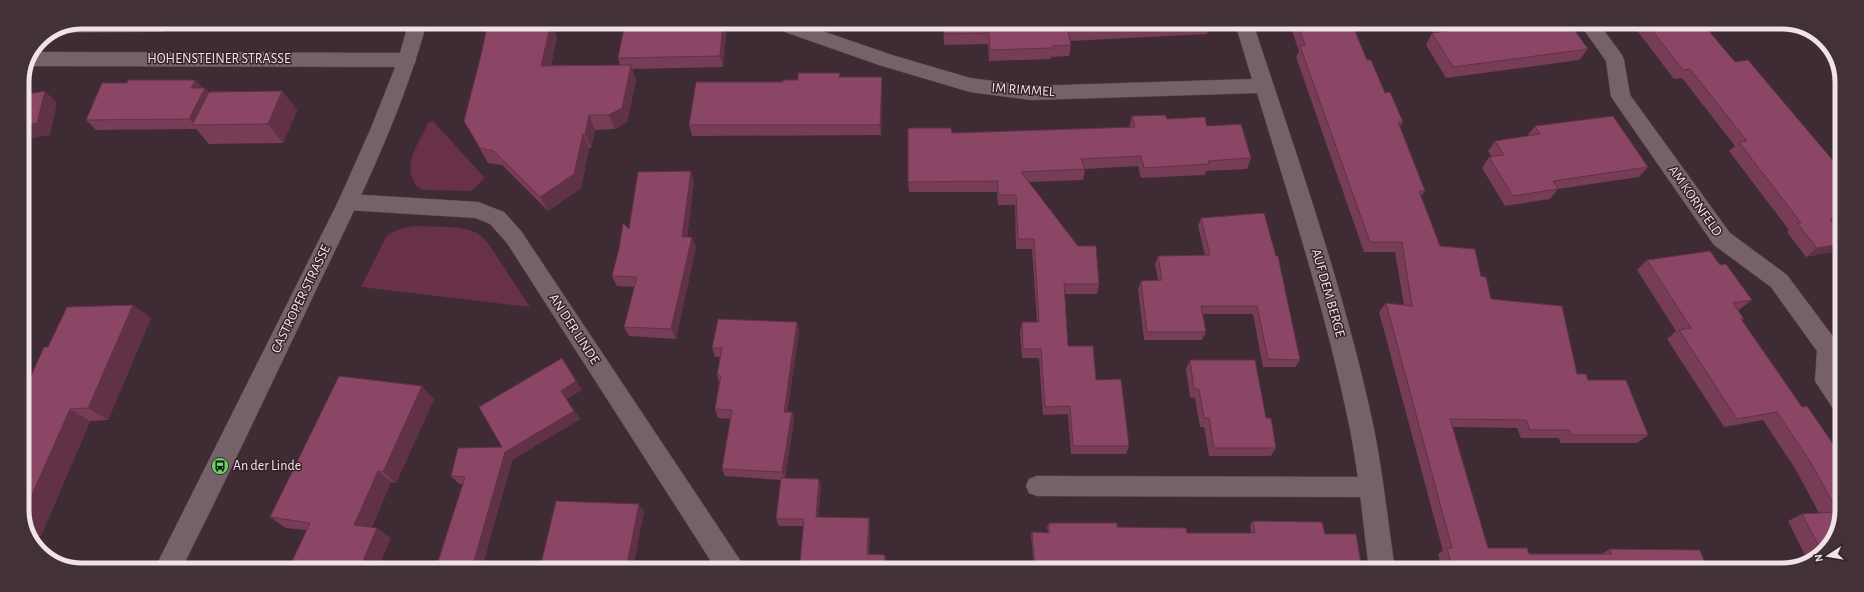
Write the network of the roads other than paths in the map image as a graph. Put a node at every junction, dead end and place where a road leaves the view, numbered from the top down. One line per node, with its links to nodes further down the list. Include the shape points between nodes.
1 (416, 29): 6 (street, CASTROPER STRASSE)
2 (797, 29): 7 (street, IM RIMMEL, via 886,60 970,85 1031,93)
3 (1246, 29): 7 (street, AUF DEM BERGE)
4 (1593, 29): 9 (street, AM KORNFELD, via 1615,60 1621,96 1722,239 1779,281 1829,349 1827,381)
5 (35, 59): 6 (street, HOHENSTEINER STRASSE)
6 (407, 60): 8 (street, CASTROPER STRASSE, via 381,128)
7 (1264, 86): 11 (street, AUF DEM BERGE, via 1315,247 1338,330 1362,430)
8 (348, 202): 12 (street, CASTROPER STRASSE); 13 (street, AN DER LINDE, via 478,210 497,218 514,237)
9 (1835, 393)
10 (1037, 486): 11 (lane)
11 (1370, 487): 14 (street, AUF DEM BERGE)
12 (171, 563)
13 (727, 563)
14 (1381, 563)

